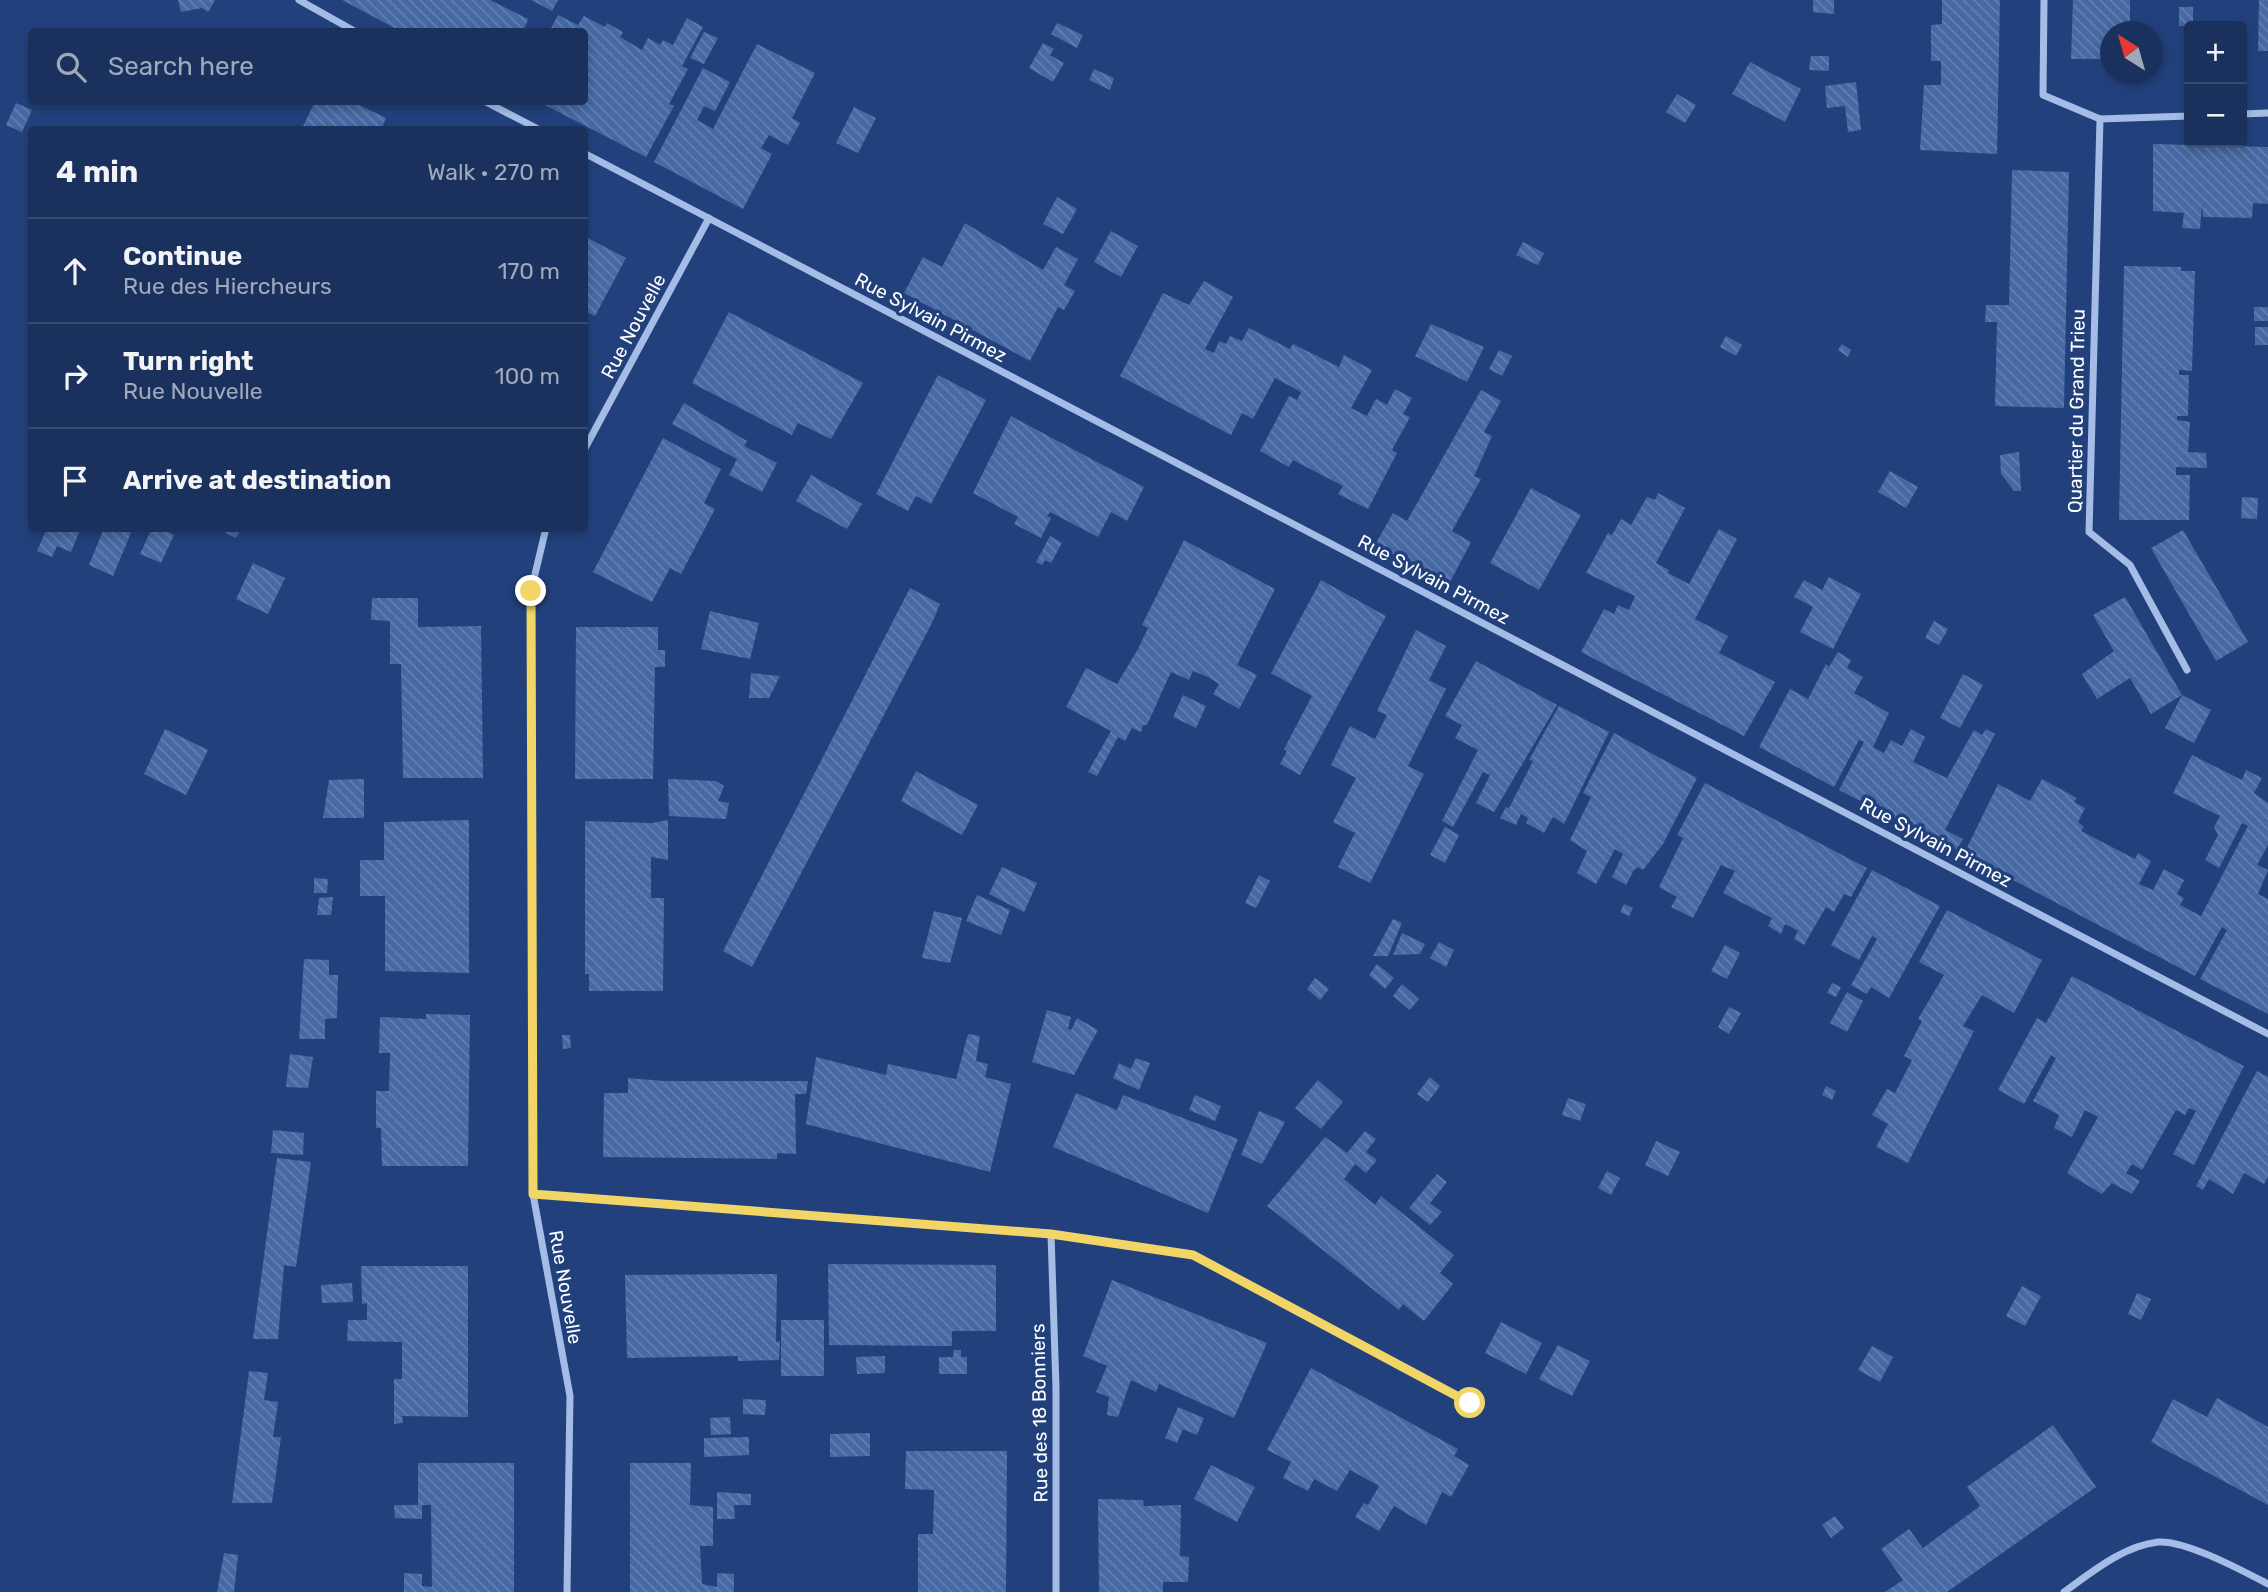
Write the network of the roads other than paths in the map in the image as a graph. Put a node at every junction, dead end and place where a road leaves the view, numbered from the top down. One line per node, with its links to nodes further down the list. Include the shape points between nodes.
1 (299, 0): 3 (street)
2 (2044, 0): 8 (street, via 2042,96)
3 (348, 28)
4 (492, 105): 9 (street)
5 (2268, 113): 6 (street)
6 (2247, 114)
7 (2184, 116): 8 (street)
8 (2100, 119): 14 (street, Quartier du Grand Trieu, via 2089,532 2130,565)
9 (532, 126)
10 (588, 155): 11 (street, Rue Sylvain Pirmez)
11 (709, 218): 12 (street, Rue Nouvelle); 15 (street, Rue Sylvain Pirmez)
12 (588, 443)
13 (545, 532): 16 (street, Rue Nouvelle, via 531,591)
14 (2187, 670)
15 (2268, 1034)
16 (533, 1194): 17 (street); 20 (street, Rue Nouvelle, via 570,1396)
17 (1051, 1234): 18 (street, via 1193,1255); 21 (street, Rue des 18 Bonniers)
18 (1470, 1403)
19 (2268, 1584): 22 (street, via 2211,1555 2159,1542 2112,1558)
20 (567, 1592)
21 (1056, 1592)
22 (2064, 1592)

